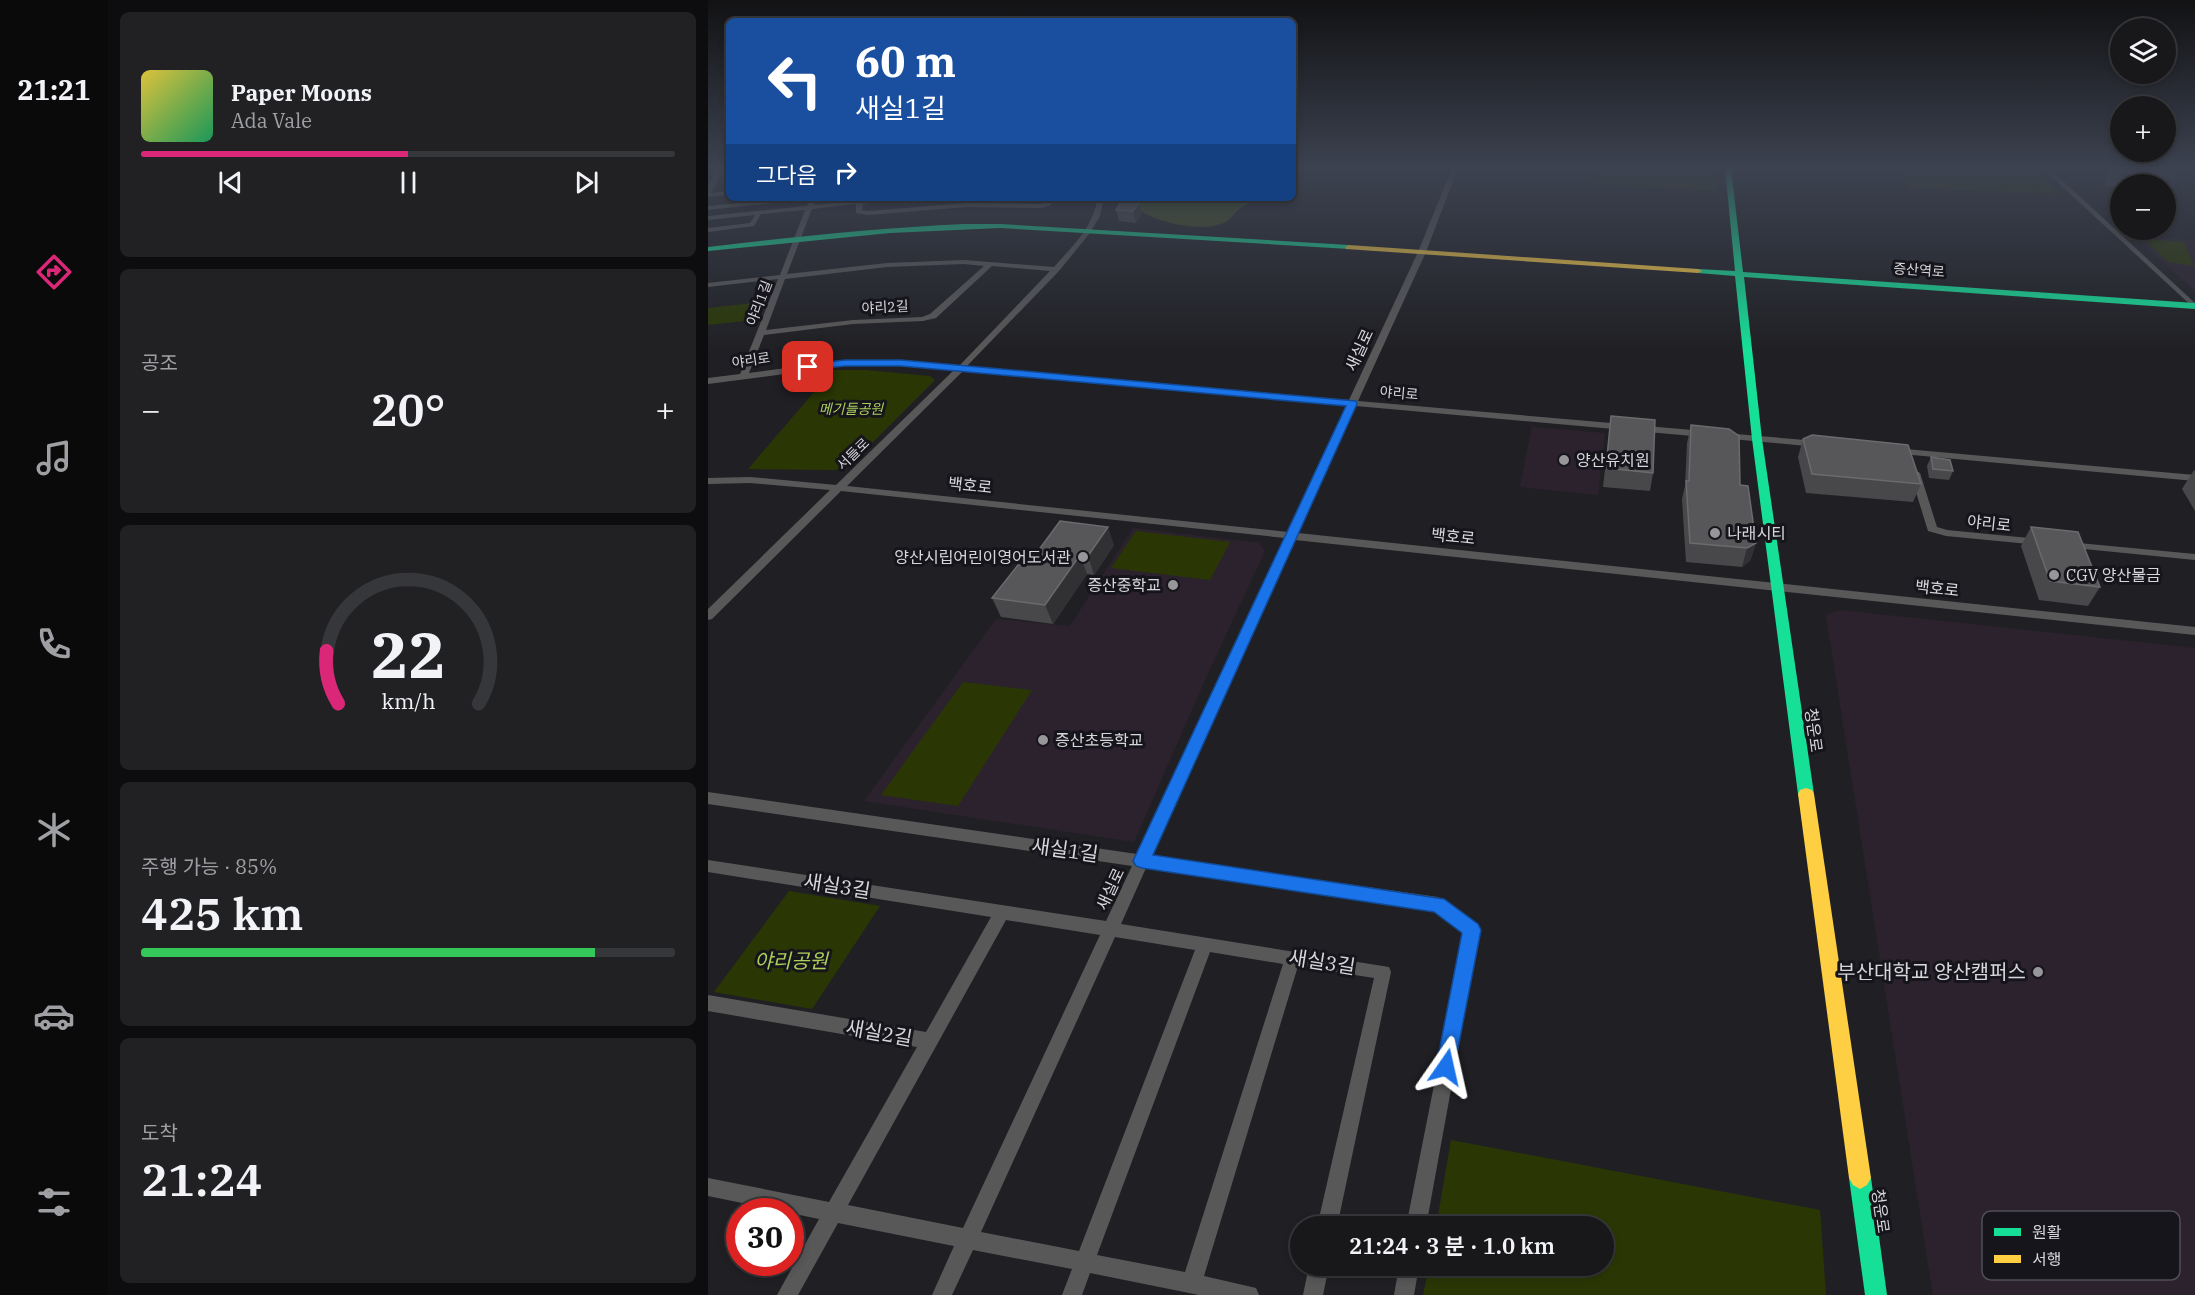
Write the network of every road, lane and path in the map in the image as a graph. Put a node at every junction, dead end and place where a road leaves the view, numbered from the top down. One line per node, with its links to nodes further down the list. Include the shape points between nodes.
1 (802, 228): 9 (street, 야리1길)
2 (922, 228): 9 (street, 증산역로)
3 (1036, 228): 8 (street, 증산역로)
4 (1090, 228): 8 (street, 서들로)
5 (1431, 228): 11 (street, 새실로)
6 (1735, 228): 14 (street, 청운로)
7 (2110, 228): 17 (street)
8 (1088, 232): 11 (street, 증산역로); 13 (street, 서들로)
9 (798, 239): 10 (street, 증산역로); 15 (street, 야리1길)
10 (708, 249)
11 (1422, 252): 14 (street, 증산역로); 22 (street, 새실로)
12 (990, 264): 13 (street); 15 (street, via 887,265); 18 (street, 야리2길, via 933,316)
13 (1056, 269): 19 (street, 서들로)
14 (1741, 274): 17 (street, 증산역로); 23 (street, 청운로)
15 (784, 277): 16 (street); 18 (street, 야리1길)
16 (708, 285)
17 (2195, 306)
18 (762, 333): 20 (street, 야리1길)
19 (960, 369): 20 (street, 야리로, via 862,362); 22 (street, 야리로); 29 (street, 서들로)
20 (744, 376): 21 (street, 야리로)
21 (708, 381)
22 (1352, 404): 23 (street, 야리로); 30 (street, 새실로)
23 (1757, 439): 24 (street, 야리로); 32 (street, 청운로)
24 (1827, 445)
25 (1886, 450): 26 (street)
26 (1909, 452): 27 (street); 31 (street, 야리로, via 1932,529)
27 (2195, 478)
28 (708, 481): 29 (street, 백호로, via 750,480)
29 (838, 488): 30 (street, 백호로); 33 (street, 서들로)
30 (1291, 536): 32 (street, 백호로); 36 (street, 새실로)
31 (2195, 557)
32 (1778, 587): 34 (street, 백호로); 59 (street, 청운로)
33 (708, 616)
34 (2195, 631)
35 (708, 798): 36 (street, 새실1길)
36 (1142, 861): 39 (street, 새실로); 47 (street, 새실1길, via 1438,904 1472,930)
37 (708, 866): 38 (street, 새실3길)
38 (1002, 912): 39 (street, 새실3길); 43 (street)
39 (1110, 928): 40 (street, 새실3길); 48 (street, 새실로)
40 (1205, 944): 41 (street, 새실3길); 49 (street)
41 (1293, 958): 46 (street, 새실3길, via 1383,972); 52 (street)
42 (708, 1003): 43 (street, 새실2길)
43 (929, 1041): 45 (street, 새실2길)
44 (708, 1187): 45 (street)
45 (835, 1212): 48 (street); 53 (street, 새실2길)
46 (1329, 1216)
47 (1418, 1216)
48 (969, 1238): 49 (street); 54 (street, 새실로)
49 (1084, 1262): 52 (street); 55 (street)
50 (1317, 1276): 57 (street)
51 (1407, 1276): 58 (street)
52 (1192, 1283): 56 (street)
53 (787, 1295)
54 (942, 1295)
55 (1072, 1295)
56 (1249, 1295)
57 (1313, 1295)
58 (1404, 1295)
59 (1876, 1295)

